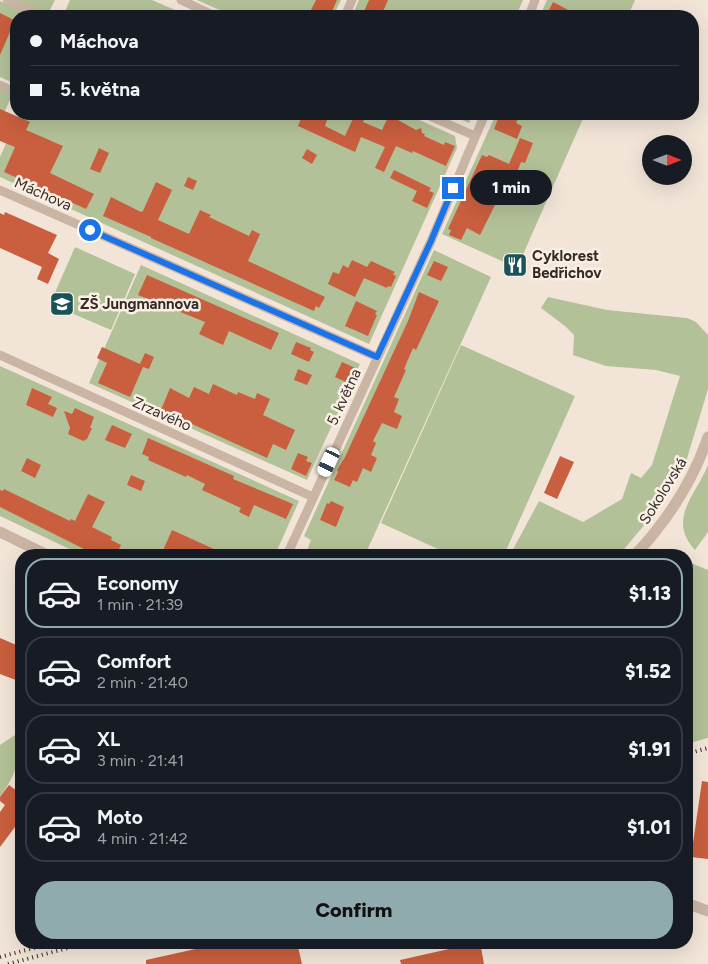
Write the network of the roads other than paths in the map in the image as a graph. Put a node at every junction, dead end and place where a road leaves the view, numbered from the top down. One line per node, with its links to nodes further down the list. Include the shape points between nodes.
1 (7, 0): 3 (street)
2 (181, 0): 4 (street)
3 (30, 10)
4 (202, 10)
5 (439, 120): 7 (street)
6 (482, 120): 7 (street, 5. května)
7 (475, 136): 10 (street, 5. května)
8 (0, 190): 10 (street, Máchova)
9 (0, 356): 12 (street, Zrzavého)
10 (377, 357): 12 (street, 5. května)
11 (708, 437): 16 (street, Sokolovská, via 702,455 658,531)
12 (313, 497): 15 (street, 5. května)
13 (0, 532): 14 (street)
14 (35, 549)
15 (290, 549)
16 (641, 549)
17 (693, 906): 18 (street)
18 (708, 911)

